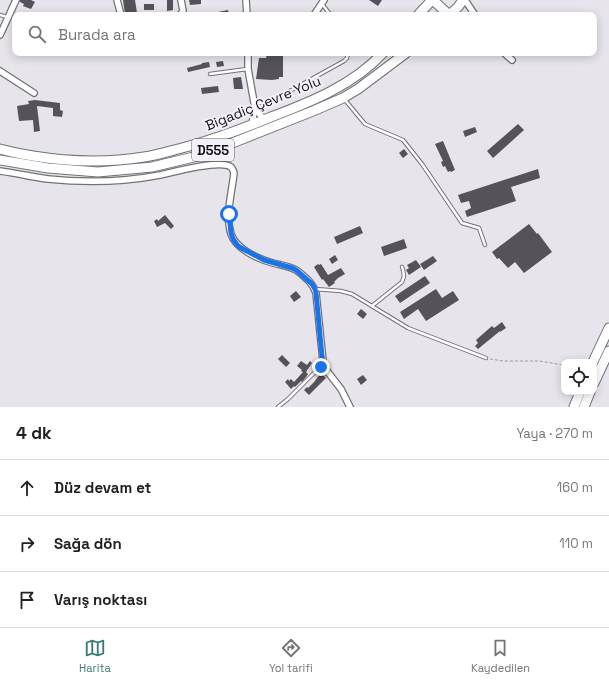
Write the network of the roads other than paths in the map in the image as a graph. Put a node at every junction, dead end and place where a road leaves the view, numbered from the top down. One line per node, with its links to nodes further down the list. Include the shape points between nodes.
1 (16, 0): 18 (street)
2 (117, 0): 8 (street)
3 (181, 0): 9 (street)
4 (246, 0): 10 (street)
5 (432, 0): 13 (highway); 14 (highway)
6 (464, 0): 15 (highway); 16 (street)
7 (323, 2): 11 (street); 12 (lane)
8 (120, 12)
9 (183, 12)
10 (246, 12)
11 (316, 12)
12 (328, 12)
13 (421, 12)
14 (446, 12)
15 (452, 12)
16 (473, 12)
17 (0, 15): 18 (lane)
18 (8, 18): 19 (street)
19 (0, 36)
20 (248, 56): 26 (street)
21 (347, 56): 31 (lane, via 279,97)
22 (379, 56): 32 (highway, Bigadiç Çevre Yolu / D555, via 338,88)
23 (402, 56): 30 (highway, Bigadiç Çevre Yolu / D555)
24 (507, 56): 25 (street)
25 (512, 60)
26 (248, 69): 28 (lane); 31 (street)
27 (0, 71): 29 (street)
28 (210, 74)
29 (34, 93)
30 (343, 98): 35 (highway, Bigadiç Çevre Yolu / D555, via 202,155 152,167 98,172 48,168); 37 (lane, via 365,124 403,140 462,223 479,228)
31 (255, 106): 32 (street); 33 (street)
32 (264, 120): 33 (highway, Bigadiç Çevre Yolu / D555)
33 (252, 124): 34 (highway, Bigadiç Çevre Yolu / D555, via 167,152 109,161 48,159)
34 (0, 149)
35 (0, 160)
36 (0, 171): 39 (street, via 47,179 96,182 145,178 208,165 229,166 234,173 229,221 236,243 264,260 296,270)
37 (485, 245)
38 (402, 267): 40 (lane, via 402,282)
39 (315, 289): 40 (lane, via 346,292); 45 (street)
40 (372, 306): 43 (lane, via 408,328)
41 (609, 328): 44 (highway)
42 (609, 351): 46 (highway)
43 (486, 358)
44 (594, 359)
45 (324, 366): 49 (lane); 50 (street, via 341,389)
46 (597, 377)
47 (579, 395): 51 (highway)
48 (589, 395): 52 (highway)
49 (278, 407)
50 (350, 407)
51 (574, 407)
52 (584, 407)

